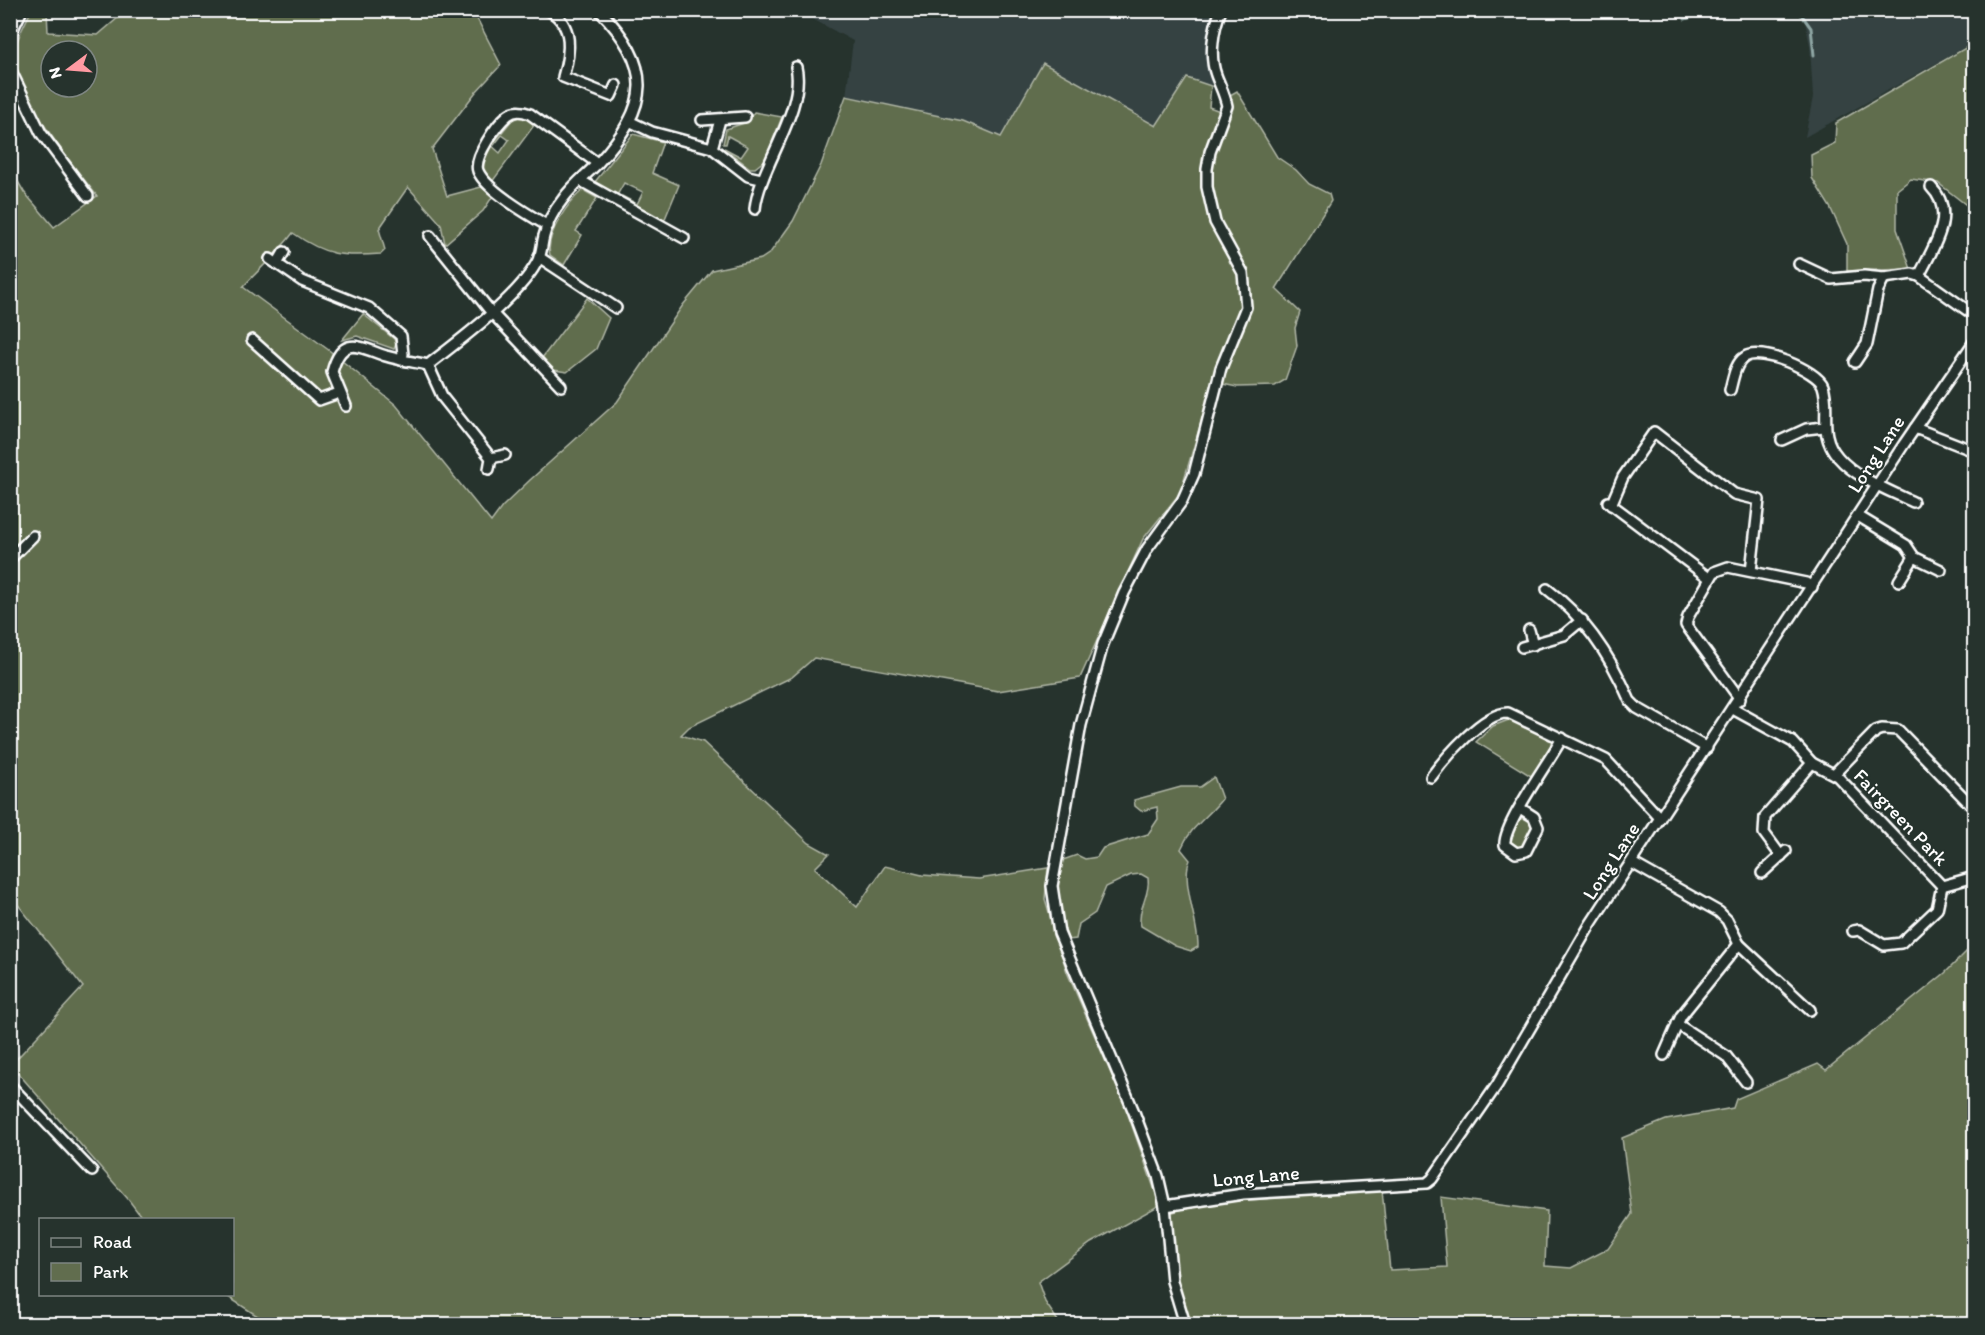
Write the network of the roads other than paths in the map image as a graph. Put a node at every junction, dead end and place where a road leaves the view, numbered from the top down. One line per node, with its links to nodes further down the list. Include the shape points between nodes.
1 (22, 10): 5 (street)
2 (599, 10): 12 (street, via 628,43 638,66 639,85)
3 (1221, 10): 85 (street, via 1215,25 1213,58 1227,106 1210,152 1207,188 1215,222 1243,273 1246,307 1221,368 1194,474 1182,501 1147,549 1103,644 1081,725 1052,886 1059,933 1147,1144)
4 (550, 11): 8 (street, via 563,22 568,35 569,57 563,77 611,96)
5 (10, 35)
6 (796, 67): 15 (street, via 797,84 786,126)
7 (10, 69): 18 (street, via 41,134)
8 (616, 85)
9 (745, 117): 11 (street)
10 (702, 120): 11 (street)
11 (720, 120): 13 (street)
12 (629, 121): 13 (street, via 652,132); 14 (street)
13 (712, 148): 15 (street, via 748,176)
14 (597, 164): 16 (street); 20 (street, via 530,114 508,114 478,155 478,170 502,195)
15 (761, 179): 19 (street)
16 (581, 181): 20 (street, via 563,198); 22 (street)
17 (1931, 187): 26 (street, via 1943,204 1944,217)
18 (88, 196)
19 (755, 209)
20 (548, 226): 24 (street)
21 (430, 236): 29 (street)
22 (684, 238)
23 (284, 252): 33 (street, via 274,262 302,281 369,308 401,336)
24 (539, 257): 28 (street); 29 (street, via 510,296)
25 (1799, 264): 27 (street, via 1831,279)
26 (1919, 276): 27 (street); 30 (street)
27 (1884, 278): 34 (street, via 1878,290 1868,344)
28 (616, 308)
29 (491, 312): 35 (street); 36 (street)
30 (1974, 315)
31 (252, 340): 38 (street, via 319,400)
32 (1974, 342): 41 (street, Long Lane)
33 (401, 360): 35 (street); 38 (street, via 360,346 344,348 332,372)
34 (1855, 362)
35 (428, 365): 45 (street, via 448,405)
36 (561, 386)
37 (1730, 390): 40 (street, via 1736,368 1744,357 1757,353 1795,365 1815,376 1823,387)
38 (339, 393): 39 (street)
39 (346, 405)
40 (1824, 427): 42 (street, via 1806,429); 47 (street, via 1840,459)
41 (1915, 428): 43 (street); 47 (street, Long Lane)
42 (1782, 440)
43 (1974, 451)
44 (505, 455): 45 (street)
45 (491, 459): 46 (street)
46 (489, 470)
47 (1878, 485): 48 (street); 49 (street, Long Lane)
48 (1913, 502)
49 (1858, 516): 51 (street, via 1906,545); 57 (street, Long Lane)
50 (33, 536): 52 (street)
51 (1914, 557): 53 (street); 56 (street)
52 (10, 559)
53 (1941, 570)
54 (1751, 571): 55 (street, via 1723,567); 55 (street, via 1763,499 1734,494 1654,432 1610,503); 57 (street)
55 (1709, 578): 63 (street, via 1686,625)
56 (1899, 581)
57 (1812, 587): 63 (street, Long Lane)
58 (1547, 589): 59 (street)
59 (1582, 620): 61 (street, via 1564,635); 66 (street, via 1605,650 1636,708)
60 (1529, 630): 61 (street)
61 (1533, 645): 62 (street)
62 (1522, 647)
63 (1740, 699): 64 (street, Long Lane)
64 (1734, 709): 66 (street, Long Lane); 67 (street, Fairgreen Park, via 1792,742)
65 (1562, 738): 69 (street, via 1516,714 1497,714 1459,746); 71 (street); 72 (street, via 1611,764)
66 (1707, 748): 72 (street, Long Lane)
67 (1812, 763): 68 (street, Fairgreen Park); 74 (street, via 1765,817 1764,833 1783,853)
68 (1834, 774): 70 (street, Fairgreen Park, via 1876,731 1898,729); 76 (street, Fairgreen Park)
69 (1431, 777)
70 (1974, 807)
71 (1520, 808): 71 (street, via 1504,840 1508,849 1516,853 1526,851 1538,827 1534,817)
72 (1660, 818): 73 (street, Long Lane)
73 (1632, 863): 78 (street, via 1719,912); 85 (street, Long Lane, via 1573,952 1497,1085 1427,1183 1243,1194)
74 (1762, 873)
75 (1974, 877): 76 (street, Fairgreen Park)
76 (1942, 886): 77 (street, Fairgreen Park, via 1937,909 1900,943 1884,945 1859,930)
77 (1853, 931)
78 (1739, 945): 79 (street); 80 (street)
79 (1810, 1010)
80 (1677, 1024): 81 (street); 82 (street, via 1726,1056)
81 (1664, 1055)
82 (1746, 1082)
83 (10, 1085): 84 (street)
84 (92, 1171)
85 (1165, 1206): 86 (street, via 1172,1281)
86 (1185, 1324)

